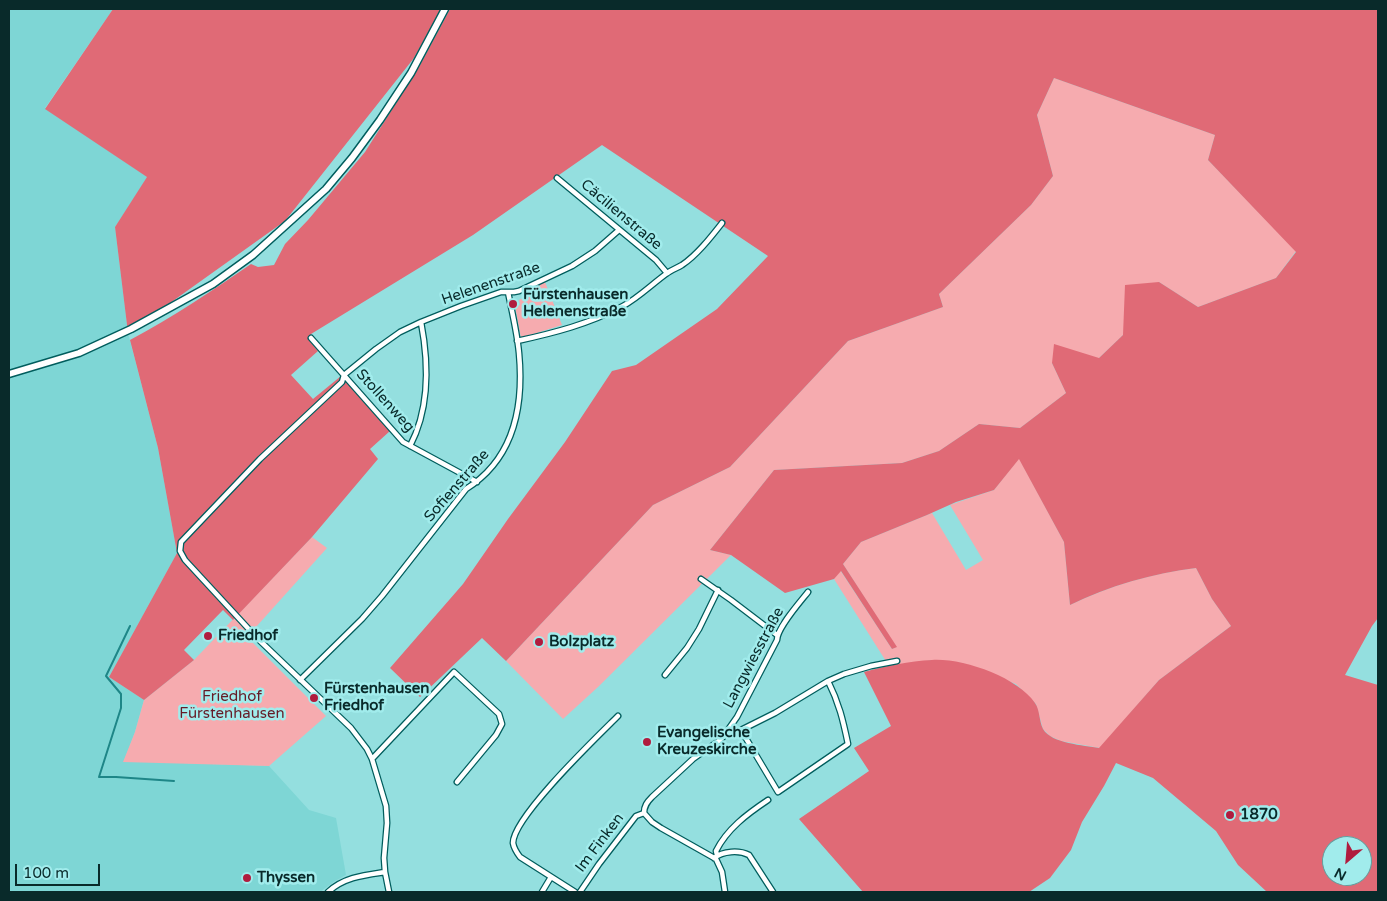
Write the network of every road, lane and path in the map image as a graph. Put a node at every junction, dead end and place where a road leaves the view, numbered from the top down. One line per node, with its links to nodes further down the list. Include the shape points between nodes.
1 (445, 9): 10 (main road, via 410,73 352,158 326,189 253,255 213,284 131,329 79,353)
2 (557, 178): 4 (street, Cäcilienstraße)
3 (722, 224): 5 (street, via 683,264)
4 (619, 230): 5 (street, Cäcilienstraße); 6 (street, Helenenstraße, via 572,266 519,291)
5 (667, 273): 9 (street, via 624,306 594,320)
6 (508, 292): 7 (street, Helenenstraße); 9 (street, Sofienstraße)
7 (421, 322): 11 (street, Helenenstraße, via 400,332); 12 (street, via 427,358 425,399)
8 (310, 338): 11 (street, Stollenweg)
9 (518, 341): 13 (street, Sofienstraße, via 521,392 517,416 501,454)
10 (9, 374)
11 (344, 375): 12 (street, Stollenweg); 20 (street, Helenenstraße, via 342,382 260,459 181,542 180,551 185,560)
12 (410, 446): 13 (street, Stollenweg)
13 (477, 482): 20 (street, Sofienstraße, via 466,489 362,619)
14 (701, 579): 15 (street)
15 (718, 590): 17 (street); 19 (street, via 699,629)
16 (808, 592): 17 (street, Langwiesstraße)
17 (777, 635): 24 (street, Langwiesstraße, via 737,717)
18 (897, 660): 21 (street)
19 (665, 675)
20 (300, 680): 25 (street, via 351,728)
21 (828, 681): 23 (street); 23 (street, via 842,714 848,744 778,792)
22 (618, 716): 31 (street, via 550,786 515,836 513,843 520,857)
23 (741, 730): 24 (street)
24 (724, 736): 28 (street, Im Finken, via 652,797 644,807)
25 (372, 759): 26 (street, via 454,672 499,714 502,724); 30 (street, via 386,806)
26 (458, 782)
27 (768, 800): 29 (street, via 729,831)
28 (644, 813): 29 (street, via 661,828); 36 (street, Im Finken, via 636,816)
29 (715, 856): 37 (street); 38 (street, via 733,852 749,855)
30 (385, 872): 32 (street, via 347,880); 33 (street)
31 (551, 877): 34 (street); 35 (street)
32 (328, 892)
33 (389, 892)
34 (542, 892)
35 (575, 892)
36 (580, 892)
37 (725, 892)
38 (773, 892)

